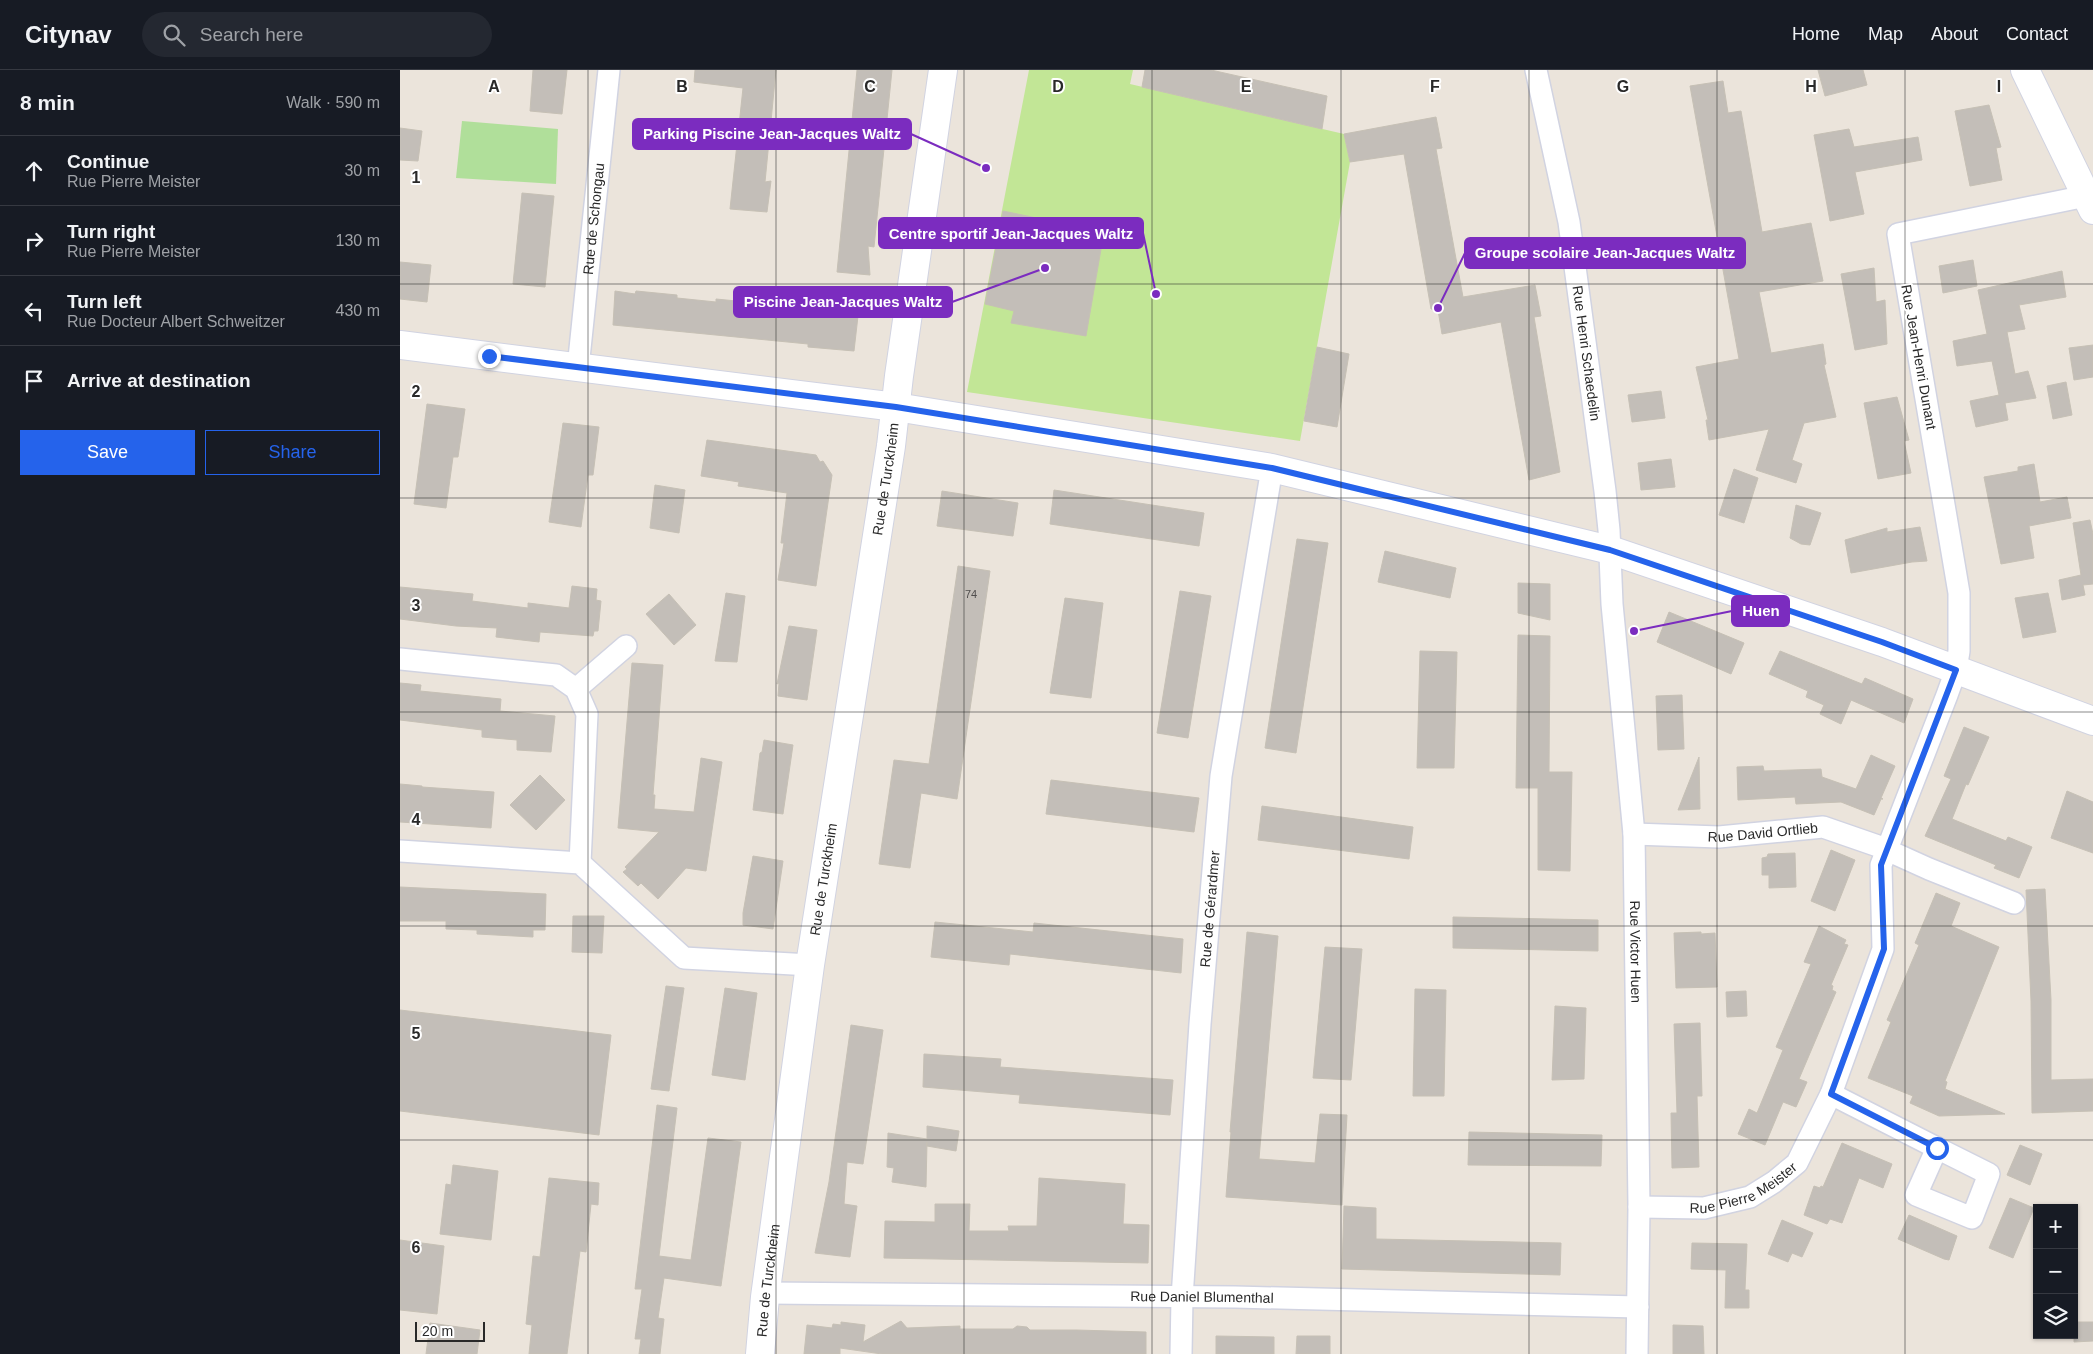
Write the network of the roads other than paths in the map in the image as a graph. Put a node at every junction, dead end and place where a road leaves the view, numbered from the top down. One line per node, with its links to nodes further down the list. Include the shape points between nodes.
1 (609, 70): 7 (street, Rue de Schongau)
2 (943, 70): 8 (street, Rue de Turckheim)
3 (1536, 70): 10 (street, Rue Henri Schaedelin, via 1569,222)
4 (2025, 70): 5 (street)
5 (2090, 203): 13 (street, Rue Jean-Henri Dunant, via 1898,234 1959,593)
6 (400, 345): 7 (street)
7 (578, 368): 8 (street)
8 (896, 407): 9 (street); 21 (street, Rue de Turckheim)
9 (1272, 468): 10 (street); 26 (street, Rue de Gérardmer, via 1221,776 1200,1014)
10 (1610, 550): 13 (street); 16 (street, Rue Victor Huen, via 1611,597)
11 (626, 646): 14 (street)
12 (400, 659): 14 (street, via 556,675)
13 (1956, 670): 15 (street); 18 (street, Rue Pierre Meister)
14 (576, 689): 19 (street, via 587,714)
15 (2093, 721)
16 (1634, 834): 18 (street, Rue David Ortlieb, via 1720,837 1823,827); 24 (street, Rue Victor Huen)
17 (400, 850): 19 (street)
18 (1887, 850): 20 (street); 22 (street, Rue Pierre Meister, via 1881,865 1884,949)
19 (580, 863): 21 (street, via 684,958)
20 (2014, 903)
21 (810, 965): 25 (street, Rue de Turckheim)
22 (1831, 1094): 23 (street); 24 (street, Rue Pierre Meister, via 1797,1163 1750,1197 1704,1208)
23 (1937, 1148)
24 (1639, 1207): 27 (street, Rue Victor Huen)
25 (766, 1293): 26 (street, Rue Daniel Blumenthal); 28 (street, Rue de Turckheim)
26 (1182, 1298): 27 (street, Rue Daniel Blumenthal); 29 (street, Rue de Gérardmer)
27 (1638, 1307): 30 (street, Rue Victor Huen)
28 (760, 1354)
29 (1182, 1354)
30 (1637, 1354)

